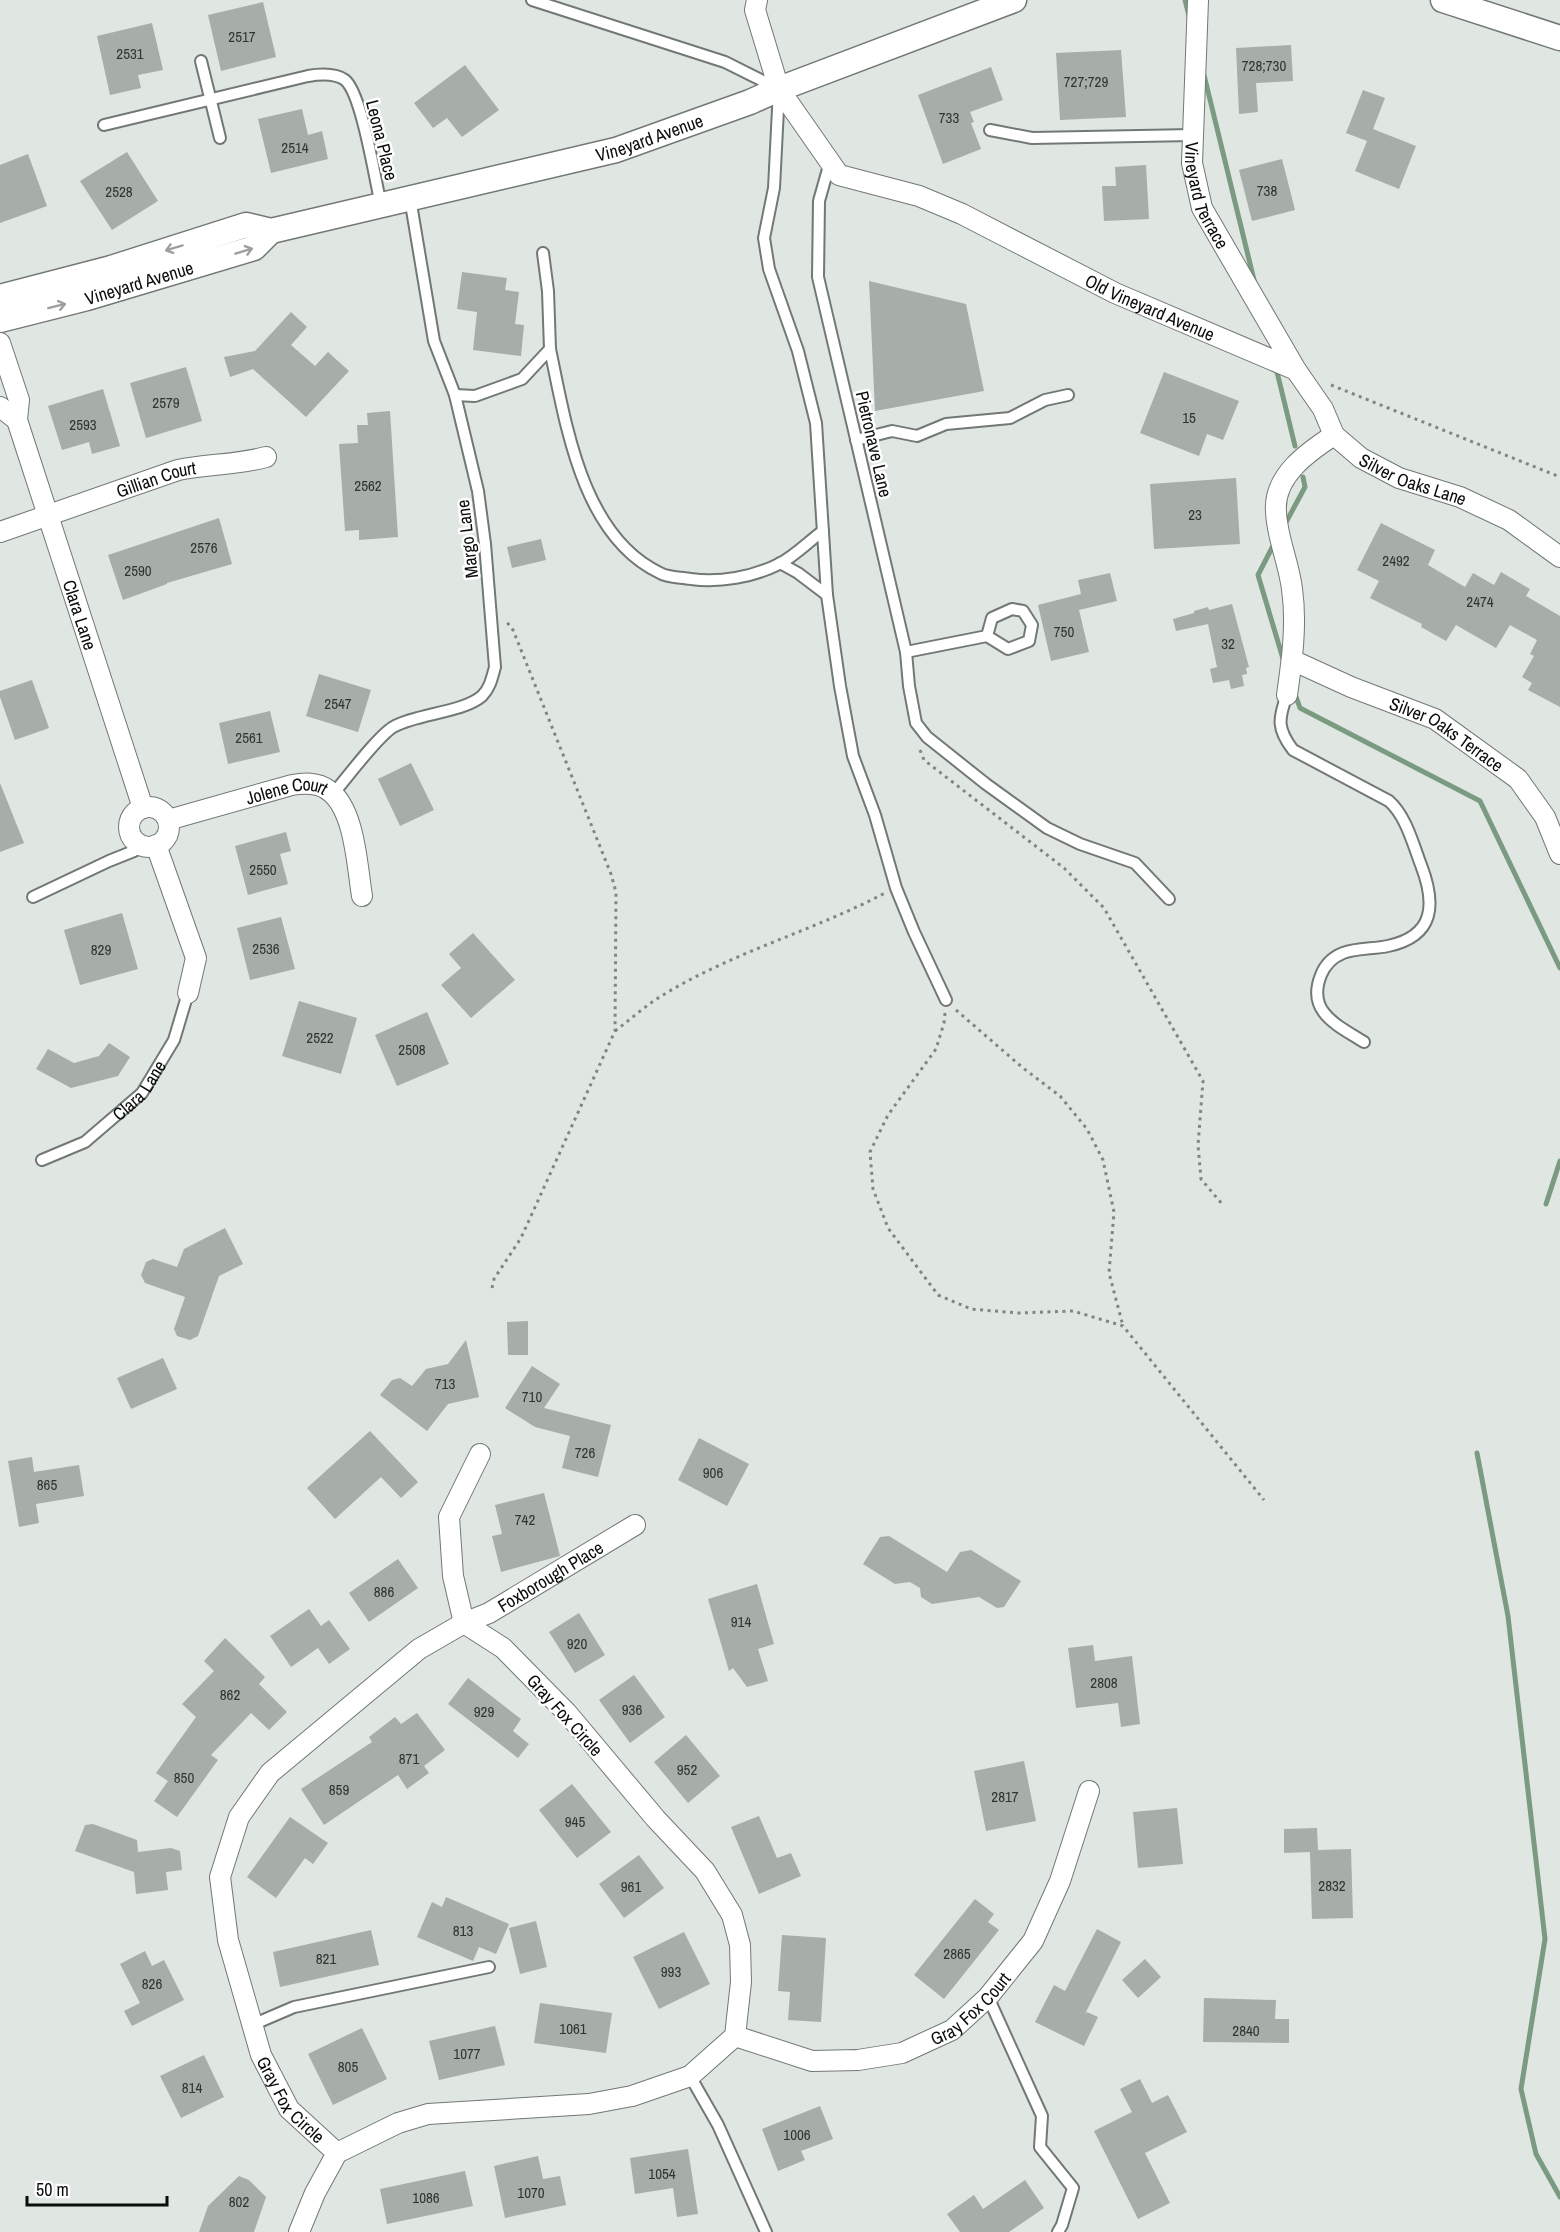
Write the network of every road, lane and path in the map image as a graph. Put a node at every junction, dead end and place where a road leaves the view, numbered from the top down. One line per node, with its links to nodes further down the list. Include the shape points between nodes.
1 (532, 0): 8 (lane, via 725,62)
2 (757, 0): 8 (street, Old Vineyard Avenue, via 755,10)
3 (1014, 0): 8 (street, Vineyard Avenue)
4 (1198, 0): 12 (street, Vineyard Terrace)
5 (1443, 0): 6 (street)
6 (1560, 38)
7 (201, 62): 9 (lane)
8 (778, 89): 14 (street, Old Vineyard Avenue); 15 (street, Vineyard Avenue, via 616,150); 34 (lane, via 774,188 764,238 769,269 798,351 816,423)
9 (210, 99): 10 (lane, Leona Place); 13 (lane); 16 (lane, Leona Place, via 322,74 344,80 357,102)
10 (104, 125)
11 (990, 130): 12 (lane, via 1032,138)
12 (1193, 135): 23 (street, Vineyard Terrace, via 1192,163 1202,208)
13 (220, 138)
14 (830, 162): 23 (street, Old Vineyard Avenue, via 839,175 919,196 962,214 1115,293); 30 (lane, Pietronave Lane, via 819,201 818,277)
15 (410, 198): 16 (street, Vineyard Avenue); 25 (lane, Margo Lane, via 434,341)
16 (381, 205): 17 (street, Vineyard Avenue)
17 (271, 231): 19 (street, Vineyard Avenue, one-way to 19, via 246,225 111,268); 20 (street, Vineyard Avenue, one-way to 17, via 254,248)
18 (543, 253): 22 (lane)
19 (0, 297)
20 (0, 320)
21 (0, 343): 28 (street, Clara Lane, via 19,400)
22 (550, 349): 25 (lane, via 522,379 475,396); 37 (lane, via 572,446 586,484 605,525 631,555 661,575 711,581)
23 (1296, 370): 29 (street, Silver Oaks Lane, via 1323,409)
24 (1327, 384): 32 (path)
25 (455, 395): 39 (lane, Margo Lane, via 478,491)
26 (1068, 395): 30 (lane, via 1046,399 1011,418 946,424 917,436 892,431)
27 (0, 407): 28 (street)
28 (17, 420): 33 (street, Clara Lane)
29 (1334, 435): 36 (street, Silver Oaks Lane, via 1361,458 1399,478 1460,497 1509,520); 42 (street, via 1290,469 1278,494 1276,512 1292,589)
30 (856, 440): 41 (lane, Pietronave Lane)
31 (266, 457): 33 (street, Gillian Court, via 178,470)
32 (1560, 477)
33 (49, 515): 35 (street, Gillian Court); 46 (street, Clara Lane)
34 (823, 531): 37 (lane); 38 (lane)
35 (0, 532)
36 (1560, 557)
37 (780, 563): 38 (lane)
38 (827, 595): 50 (lane, via 854,756)
39 (491, 602): 45 (lane, Margo Lane, via 495,667 491,684 481,697 394,726); 56 (path, via 513,630 611,874 616,892)
40 (987, 636): 40 (lane, via 992,618 1012,609 1023,611 1032,625 1029,641 1008,649); 41 (lane)
41 (906, 652): 53 (lane, Pietronave Lane, via 916,723 927,737 1047,828 1080,844 1135,862)
42 (1292, 660): 43 (street); 49 (street, Silver Oaks Terrace, via 1435,719 1518,779 1545,817)
43 (1287, 695): 57 (lane, via 1280,724 1293,750 1397,808 1429,886 1429,915 1410,939 1344,953 1322,971 1315,990 1320,1006 1329,1020)
44 (917, 743): 59 (path, via 924,760 1064,868 1104,908 1203,1081 1198,1145 1201,1179)
45 (333, 794): 47 (street, Jolene Court, via 310,783 292,785); 51 (street, Jolene Court, via 347,813)
46 (143, 808): 47 (street, via 159,809); 48 (street, via 135,813 129,826 131,834)
47 (168, 820): 48 (street, via 164,840)
48 (148, 845): 52 (lane); 54 (street, Clara Lane, via 196,958)
49 (1560, 854)
50 (896, 888): 55 (lane); 56 (path, via 714,968 662,996)
51 (362, 896)
52 (33, 897)
53 (1169, 899)
54 (188, 993): 58 (lane, Clara Lane, via 174,1040 142,1093 85,1142)
55 (946, 1000): 61 (path, via 1060,1096 1087,1129 1103,1160 1114,1212 1109,1273); 61 (path, via 936,1049 888,1115 870,1152 873,1190 888,1228 938,1295 971,1309 1018,1313 1073,1311)
56 (615, 1031): 60 (path, via 521,1238)
57 (1364, 1042)
58 (42, 1160)
59 (1222, 1204)
60 (492, 1288)
61 (1123, 1326): 63 (path)
62 (480, 1454): 65 (street, via 449,1516 453,1576)
63 (1264, 1500)
64 (635, 1525): 65 (street, Foxborough Place, via 489,1613)
65 (464, 1623): 69 (street, Gray Fox Circle, via 419,1649 270,1773 239,1817 220,1877 228,1940); 70 (street, Gray Fox Circle, via 503,1647 567,1713 656,1819 705,1870 732,1915 740,1945 741,1982)
66 (1089, 1791): 68 (street, Gray Fox Court, via 1060,1881 1033,1941)
67 (489, 1967): 69 (lane, via 294,2007)
68 (988, 1996): 70 (street, Gray Fox Court, via 952,2030 902,2053 858,2061 812,2061); 75 (lane, via 1042,2116 1040,2147 1072,2188)
69 (252, 2025): 72 (street, Gray Fox Circle, via 261,2055 289,2109)
70 (735, 2036): 71 (street, Gray Fox Circle)
71 (690, 2076): 72 (street, Gray Fox Circle, via 632,2096 589,2104 428,2114 398,2123); 74 (lane, via 718,2125)
72 (337, 2153): 73 (street, Gray Fox Circle)
73 (299, 2232)
74 (766, 2232)
75 (1058, 2232)

